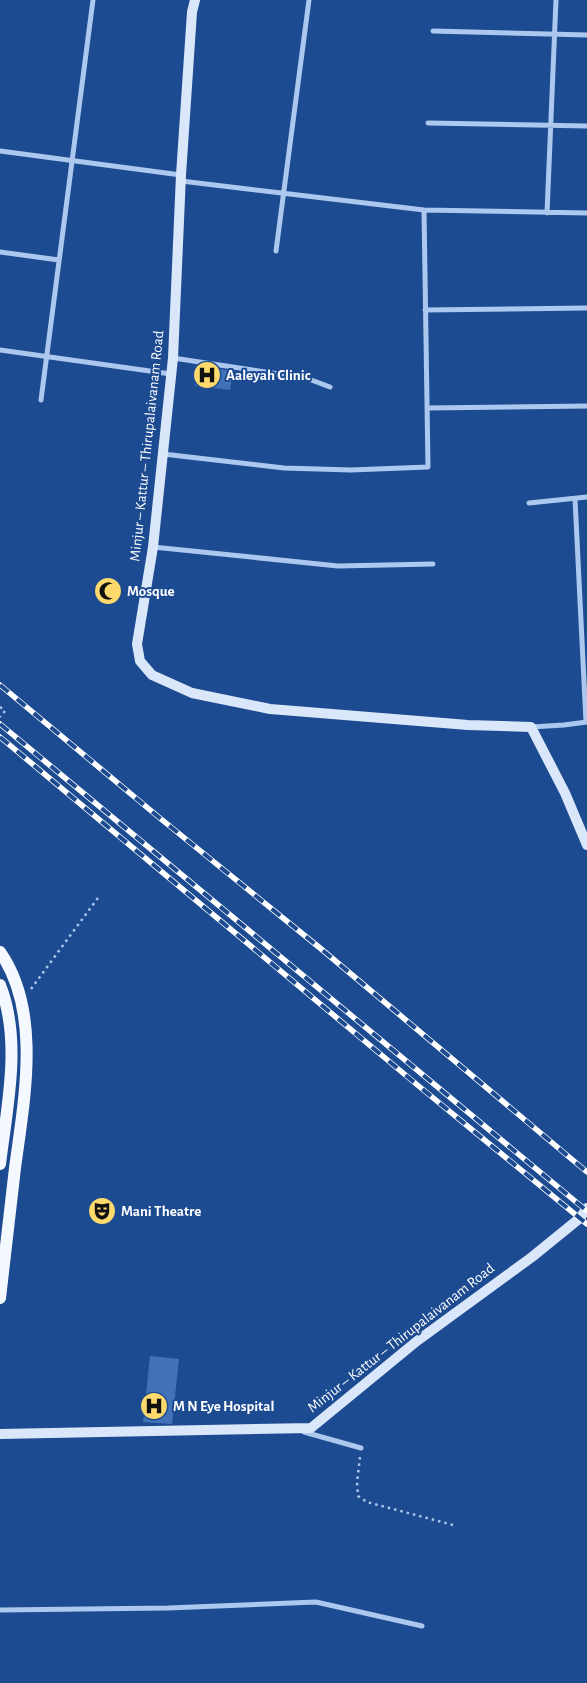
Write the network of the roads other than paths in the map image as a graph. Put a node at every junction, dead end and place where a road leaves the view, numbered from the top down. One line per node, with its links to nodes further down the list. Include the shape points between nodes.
1 (93, 0): 12 (street)
2 (195, 0): 13 (main road, Minjur – Kattur – Thirupalaivanam Road)
3 (308, 0): 14 (street)
4 (556, 0): 6 (street)
5 (433, 30): 6 (street)
6 (556, 34): 7 (street); 9 (street)
7 (587, 35)
8 (428, 123): 9 (street)
9 (551, 125): 10 (street); 16 (street)
10 (587, 126)
11 (0, 151): 12 (street)
12 (72, 161): 13 (street); 20 (street)
13 (181, 178): 14 (street); 25 (main road, Minjur – Kattur – Thirupalaivanam Road)
14 (283, 193): 15 (street); 18 (street)
15 (424, 210): 16 (street); 22 (street)
16 (547, 213): 17 (street)
17 (587, 213)
18 (276, 251)
19 (0, 252): 20 (street)
20 (59, 260): 24 (street)
21 (587, 308): 22 (street)
22 (425, 310): 30 (street)
23 (0, 350): 24 (street)
24 (47, 357): 26 (street); 28 (street)
25 (173, 358): 26 (main road, Minjur – Kattur – Thirupalaivanam Road); 27 (street, via 306,378)
26 (172, 374): 31 (main road, Minjur – Kattur – Thirupalaivanam Road)
27 (330, 387)
28 (41, 400)
29 (587, 406): 30 (street)
30 (427, 408): 31 (street, via 428,467 284,468)
31 (163, 454): 35 (main road, Minjur – Kattur – Thirupalaivanam Road)
32 (587, 497): 33 (street)
33 (575, 499): 34 (street); 37 (street)
34 (529, 503)
35 (153, 547): 36 (street, via 338,566); 38 (main road, Minjur – Kattur – Thirupalaivanam Road, via 137,644 140,661 152,676 192,693 270,710)
36 (433, 564)
37 (586, 722): 38 (street)
38 (531, 727): 39 (main road)
39 (587, 845)
40 (0, 952): 44 (main road, via 10,967 22,1002 27,1046 22,1118)
41 (0, 985): 42 (main road, via 7,1002 12,1049)
42 (0, 1164)
43 (587, 1208): 46 (main road, Minjur – Kattur – Thirupalaivanam Road, via 580,1218 532,1257 417,1341 311,1428)
44 (3, 1249): 45 (main road)
45 (0, 1298)
46 (292, 1428): 47 (main road, Minjur – Kattur – Thirupalaivanam Road); 48 (street)
47 (0, 1434)
48 (361, 1448)
49 (0, 1610): 50 (street, via 316,1602)
50 (422, 1626)

